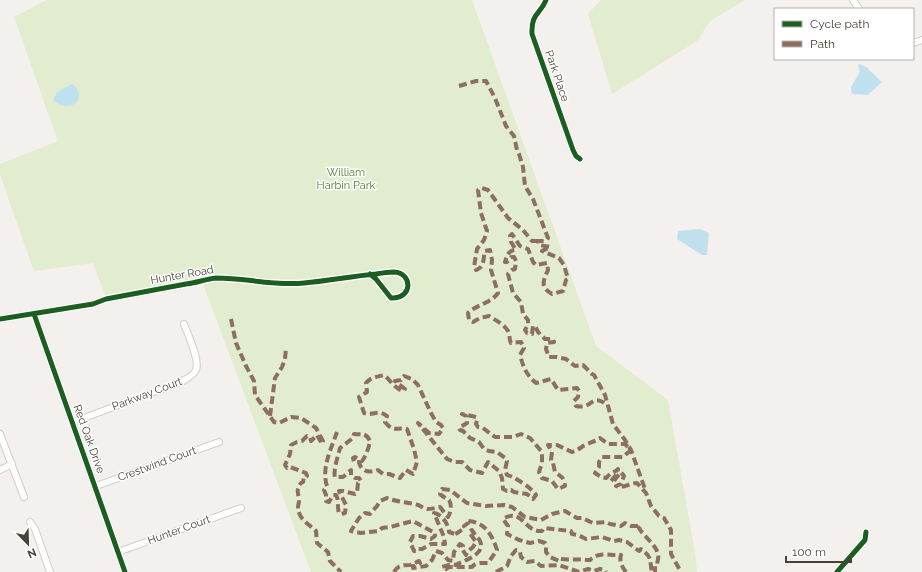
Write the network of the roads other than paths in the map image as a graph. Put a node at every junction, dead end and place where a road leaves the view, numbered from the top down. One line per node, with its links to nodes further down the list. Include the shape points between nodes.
1 (546, 0): 2 (street, Park Place, via 533,21 532,34 573,150)
2 (580, 159)
3 (370, 274): 3 (street, Hunter Road, via 402,274 408,281 406,292 398,298 391,298); 4 (street, Hunter Road, via 282,284 214,278)
4 (34, 314): 5 (street, Hunter Road); 7 (street, Red Oak Drive)
5 (0, 319)
6 (184, 324): 7 (street, Parkway Court, via 197,363 196,371 191,376)
7 (73, 422): 12 (street, Red Oak Drive)
8 (0, 434): 10 (street)
9 (219, 442): 12 (street, Crestwind Court)
10 (12, 464): 11 (street); 13 (street)
11 (0, 470)
12 (96, 486): 17 (street, Red Oak Drive)
13 (24, 496)
14 (241, 508): 17 (street, Hunter Court)
15 (30, 522): 18 (street, via 35,529)
16 (866, 532): 20 (street, via 865,540)
17 (118, 552): 19 (street, Red Oak Drive)
18 (50, 572)
19 (125, 572)
20 (838, 572)

